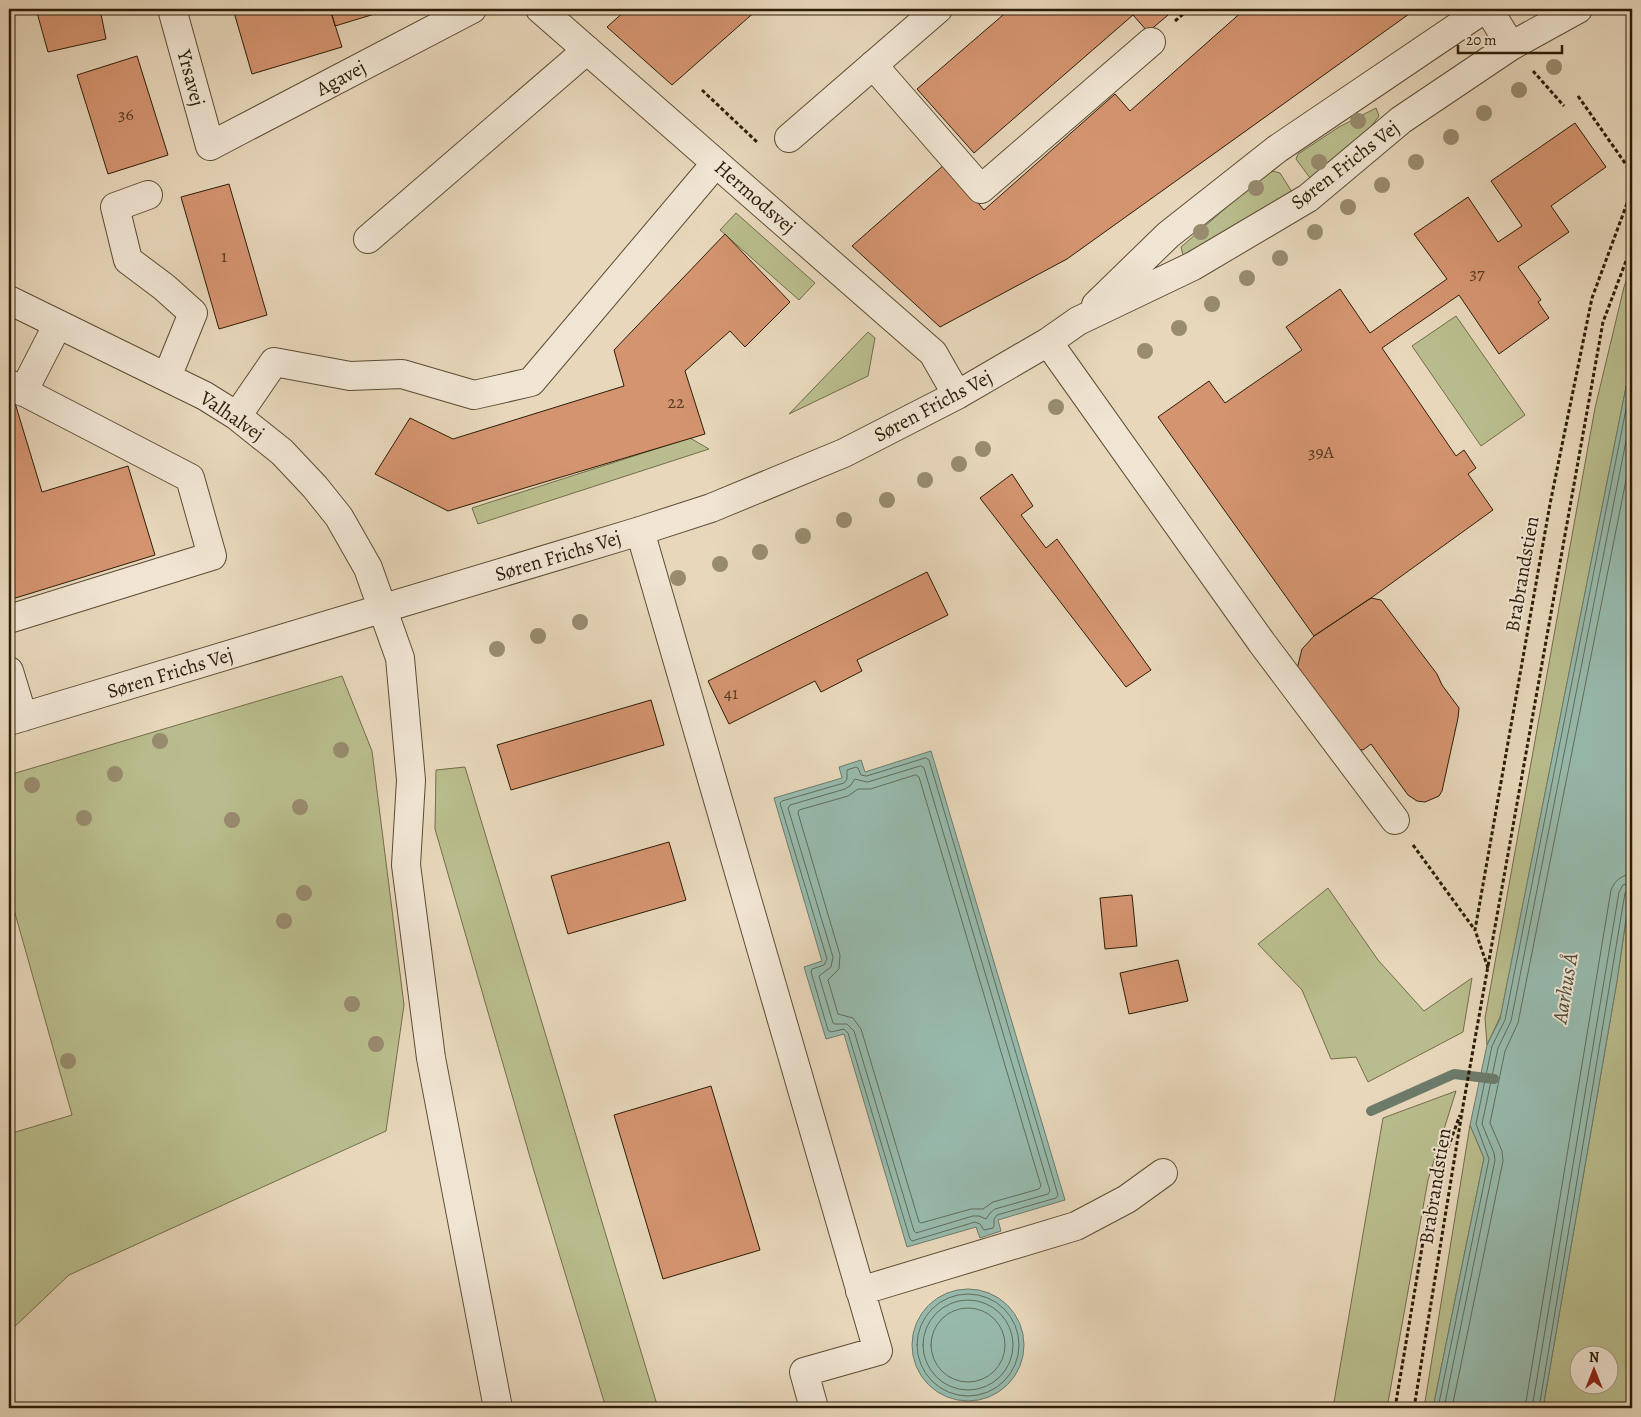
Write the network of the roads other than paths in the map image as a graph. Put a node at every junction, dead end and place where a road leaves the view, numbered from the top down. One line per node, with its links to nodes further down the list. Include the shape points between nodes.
1 (172, 9): 12 (street, Yrsavej)
2 (472, 9): 12 (street, Agavej)
3 (540, 9): 9 (street, Hermodsvej)
4 (938, 9): 10 (street)
5 (1486, 9): 8 (street); 17 (street, Søren Frichs Vej, via 1277,149 1168,235)
6 (1578, 9): 8 (street, Søren Frichs Vej)
7 (1151, 42): 10 (street, via 981,189)
8 (1511, 46): 17 (street, Søren Frichs Vej, via 1401,120 1308,198 1193,266)
9 (587, 50): 13 (street, Hermodsvej); 15 (street)
10 (873, 66): 11 (street)
11 (790, 138)
12 (210, 146)
13 (716, 163): 22 (street, Hermodsvej, via 933,352); 23 (street, via 531,382 474,395 402,374 350,376 274,362)
14 (148, 194): 20 (street, via 115,207 128,260 164,286 193,313)
15 (368, 239)
16 (9, 300): 18 (street, Valhalvej)
17 (1078, 321): 19 (street, Søren Frichs Vej)
18 (58, 324): 20 (street, Valhalvej); 21 (street)
19 (1048, 342): 22 (street, Søren Frichs Vej); 29 (street, via 1262,643)
20 (167, 377): 23 (street, Valhalvej)
21 (16, 388): 26 (street, via 190,478 212,556)
22 (957, 395): 24 (street, Søren Frichs Vej, via 836,457 711,508)
23 (237, 416): 25 (street, Valhalvej, via 282,452 339,518 368,568)
24 (640, 531): 25 (street, Søren Frichs Vej); 31 (street)
25 (381, 610): 28 (street, Søren Frichs Vej); 32 (street, Valhalvej, via 400,658 410,780 406,865 430,1058)
26 (9, 619)
27 (9, 671): 28 (street)
28 (16, 719)
29 (1395, 820)
30 (1163, 1173): 31 (street, via 1127,1199 1076,1226)
31 (860, 1291): 33 (street, via 878,1351 804,1372)
32 (498, 1408)
33 (814, 1408)

